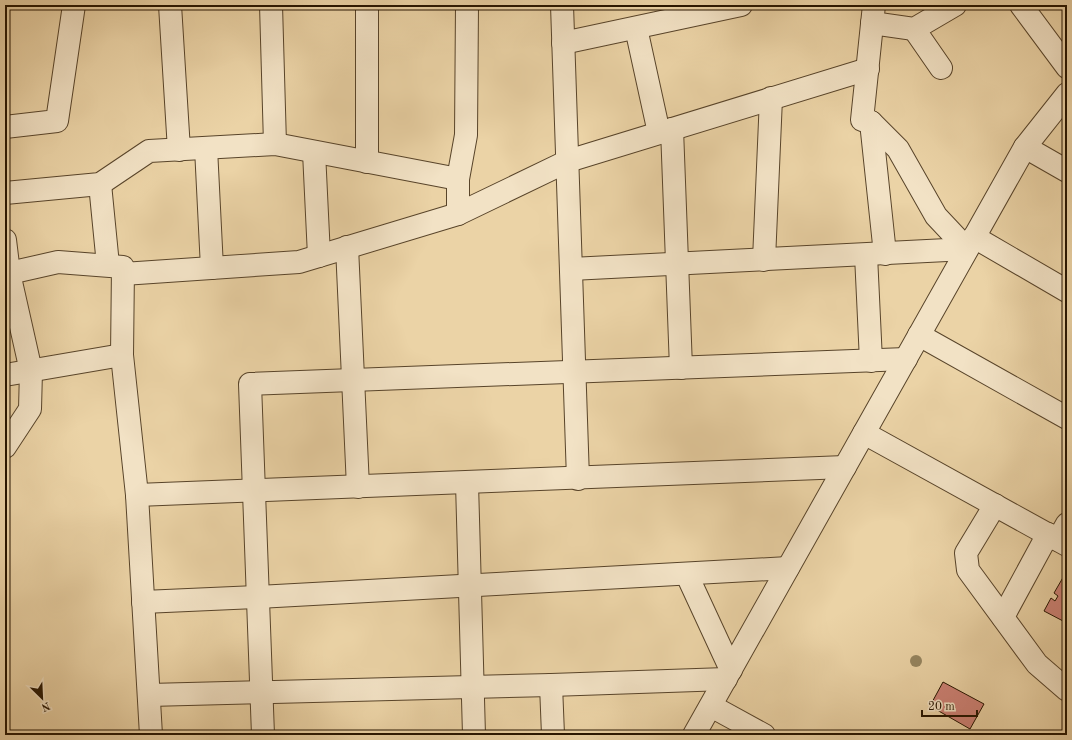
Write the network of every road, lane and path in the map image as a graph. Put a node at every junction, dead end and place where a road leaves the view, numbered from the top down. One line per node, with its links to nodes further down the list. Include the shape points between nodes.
1 (74, 5): 21 (street, via 57,121)
2 (170, 5): 26 (street)
3 (271, 5): 23 (street)
4 (367, 5): 29 (street)
5 (467, 5): 31 (street, via 466,135)
6 (562, 5): 14 (street)
7 (741, 5): 10 (street)
8 (955, 5): 13 (street)
9 (1021, 5): 15 (street)
10 (706, 9): 12 (street)
11 (873, 14): 13 (street); 17 (street)
12 (636, 28): 14 (street); 22 (street)
13 (914, 29): 16 (street)
14 (563, 43): 28 (street)
15 (1067, 67)
16 (941, 68)
17 (868, 69): 19 (street); 20 (street, via 862,120)
18 (1067, 94): 24 (street)
19 (772, 98): 22 (street); 40 (street)
20 (871, 122): 36 (street, via 898,149 936,216); 38 (street)
21 (5, 127)
22 (665, 131): 28 (street); 41 (street)
23 (275, 144): 25 (street); 27 (street)
24 (1025, 147): 30 (street); 36 (street)
25 (206, 148): 26 (street); 42 (street)
26 (179, 150): 32 (street, via 149,152)
27 (314, 152): 29 (street); 39 (street)
28 (568, 161): 34 (street); 43 (street)
29 (367, 162): 31 (street)
30 (1067, 171)
31 (458, 179): 34 (street)
32 (100, 184): 33 (street); 44 (street)
33 (5, 193)
34 (458, 214): 37 (street)
35 (5, 240): 45 (street)
36 (971, 243): 38 (street); 46 (street); 47 (street)
37 (348, 247): 39 (street); 55 (street)
38 (875, 255): 40 (street); 50 (street)
39 (319, 256): 42 (street, via 299,262)
40 (764, 260): 41 (street)
41 (677, 264): 43 (street); 51 (street)
42 (212, 268): 44 (street)
43 (571, 269): 53 (street)
44 (116, 270): 45 (street, via 58,262); 48 (street)
45 (7, 274): 52 (street)
46 (1067, 291)
47 (919, 335): 49 (street); 56 (street)
48 (122, 355): 52 (street); 64 (street)
49 (906, 358): 50 (street); 57 (street)
50 (871, 361): 51 (street)
51 (681, 368): 53 (street)
52 (31, 371): 54 (street); 58 (street, via 30,409)
53 (575, 372): 55 (street); 60 (street)
54 (5, 374)
55 (353, 380): 62 (street); 63 (street, via 250,384)
56 (1067, 418)
57 (864, 433): 59 (street); 65 (street)
58 (5, 447)
59 (845, 467): 60 (street); 67 (street)
60 (578, 479): 61 (street)
61 (467, 483): 62 (street); 69 (street)
62 (358, 487): 63 (street)
63 (254, 491): 64 (street); 70 (street)
64 (136, 495): 71 (street)
65 (995, 505): 66 (street); 72 (street, via 966,553 968,570)
66 (1060, 536): 72 (street)
67 (788, 568): 68 (street); 73 (street)
68 (687, 575): 69 (street); 73 (street)
69 (470, 586): 70 (street); 75 (street)
70 (258, 598): 71 (street); 77 (street)
71 (143, 602): 78 (street)
72 (1002, 617): 76 (street, via 1037,664)
73 (728, 674): 74 (street); 79 (street)
74 (551, 686): 75 (street); 83 (street)
75 (473, 687): 77 (street); 82 (street)
76 (1067, 690)
77 (262, 692): 78 (street); 81 (street)
78 (149, 695): 80 (street)
79 (711, 706): 84 (street); 85 (street)
80 (151, 735)
81 (263, 735)
82 (474, 735)
83 (553, 735)
84 (694, 735)
85 (764, 735)

